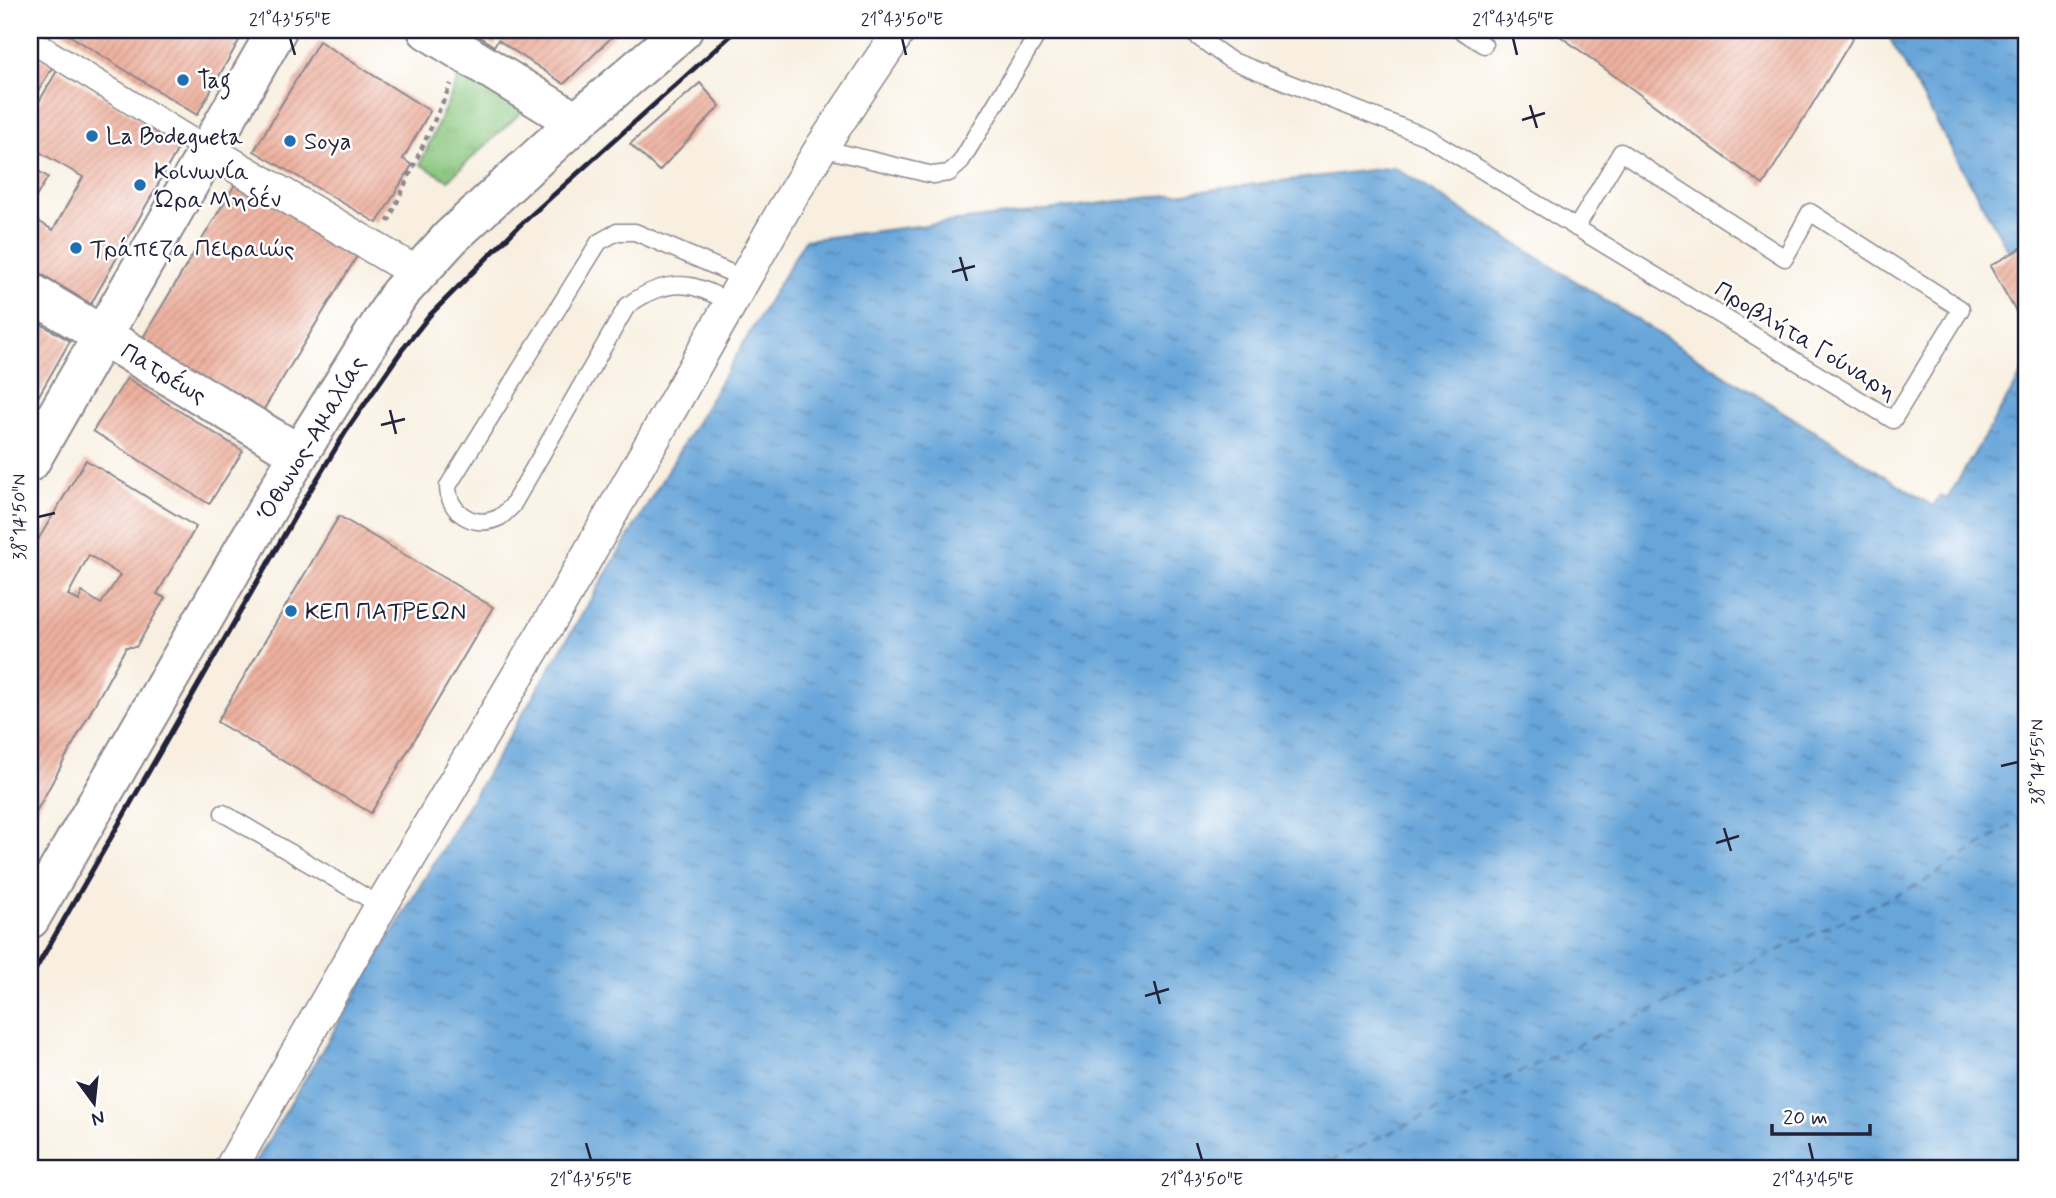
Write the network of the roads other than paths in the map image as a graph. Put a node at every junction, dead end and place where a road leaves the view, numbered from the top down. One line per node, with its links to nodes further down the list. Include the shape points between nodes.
1 (277, 30): 12 (main road)
2 (427, 30): 10 (main road)
3 (682, 30): 10 (main road, Όθωνος-Αμαλίας)
4 (900, 30): 11 (street)
5 (1040, 30): 11 (lane, via 960,163 949,173 933,174)
6 (1188, 30): 13 (lane, Προβλήτα Γούναρη, via 1230,60 1427,137)
7 (1460, 30): 9 (lane)
8 (30, 40): 12 (street)
9 (1484, 45)
10 (576, 122): 14 (main road, Όθωνος-Αμαλίας)
11 (821, 148): 15 (street)
12 (208, 150): 14 (street); 17 (main road)
13 (1577, 228): 13 (lane, Προβλήτα Γούναρη, via 1893,420 1961,309 1810,212 1785,258 1621,152)
14 (417, 273): 18 (main road, Όθωνος-Αμαλίας, via 399,294)
15 (738, 290): 15 (lane, via 635,232 617,232 599,242 448,486 456,511 483,522 500,517 512,506 627,306 641,295 663,287); 21 (street, via 549,624)
16 (30, 292): 17 (main road, Πατρέως)
17 (102, 336): 18 (main road, Πατρέως); 19 (main road)
18 (299, 454): 22 (main road, Όθωνος-Αμαλίας)
19 (30, 462)
20 (223, 813): 21 (lane)
21 (381, 906): 23 (street)
22 (32, 911)
23 (231, 1168)

